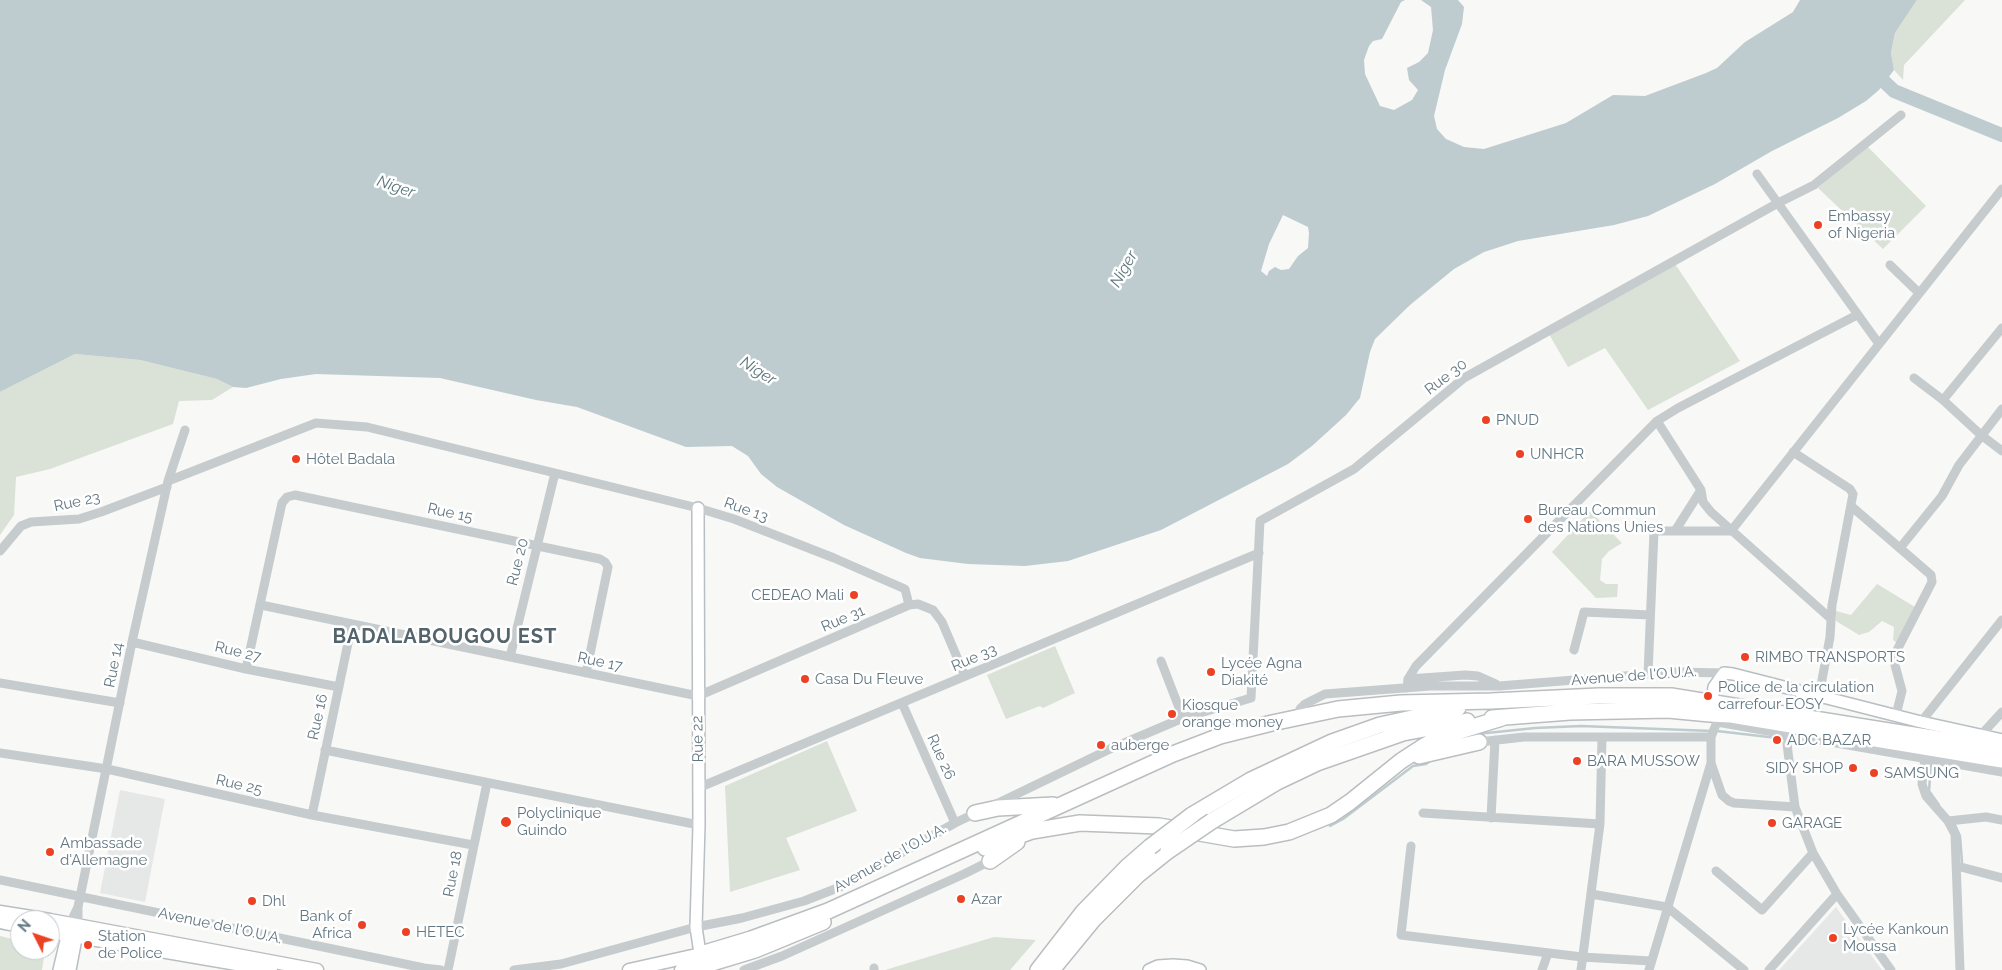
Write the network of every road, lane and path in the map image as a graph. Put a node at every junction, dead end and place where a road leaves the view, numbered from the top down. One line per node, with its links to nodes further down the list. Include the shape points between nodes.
1 (1901, 115): 4 (street, Rue 30, via 1814,185)
2 (1758, 174): 4 (street)
3 (2002, 189): 6 (street)
4 (1778, 203): 7 (street); 28 (street, Rue 30, via 1464,378 1354,470 1260,521)
5 (1890, 265): 6 (street)
6 (1919, 293): 9 (street)
7 (1857, 314): 9 (street); 13 (street, via 1678,408)
8 (2002, 328): 11 (street)
9 (1879, 344): 17 (street)
10 (1914, 378): 11 (street)
11 (1943, 400): 15 (street)
12 (2002, 409): 15 (street)
13 (1658, 422): 20 (street); 45 (street, via 1416,666)
14 (185, 430): 19 (street, Rue 14)
15 (1981, 435): 16 (street); 26 (street, via 1942,496)
16 (2002, 451)
17 (1793, 452): 21 (street, via 1850,489 1853,494); 24 (street)
18 (555, 473): 19 (street, Rue 23, via 367,427 316,423); 22 (street, Rue 13); 25 (street, Rue 20)
19 (168, 484): 27 (street, Rue 23, via 79,519 31,522 21,526); 35 (street, Rue 14)
20 (1700, 490): 23 (street); 24 (street, via 1703,502)
21 (1851, 506): 26 (street); 32 (street)
22 (698, 508): 30 (street, Rue 13, via 734,518 905,589); 47 (street, Rue 22)
23 (1675, 531): 24 (street); 31 (street, via 1654,531)
24 (1731, 531): 32 (street)
25 (536, 545): 29 (street, Rue 15, via 295,495 282,503); 37 (street, Rue 20); 40 (street, Rue 15, via 600,559 608,567)
26 (1900, 548): 55 (street, via 1931,574 1932,582 1895,654 1902,691)
27 (0, 551)
28 (1259, 553): 43 (street, Rue 33); 49 (street, Rue 30)
29 (261, 606): 34 (street, Rue 17); 39 (street)
30 (909, 606): 43 (street, via 918,604 933,610 942,622); 47 (street, Rue 31)
31 (1650, 614): 36 (street, via 1584,612); 42 (street)
32 (1830, 618): 48 (street, via 1830,637)
33 (2002, 620): 59 (street)
34 (352, 624): 37 (street, Rue 17); 46 (street, Rue 16)
35 (132, 642): 39 (street, Rue 27); 51 (street, Rue 14)
36 (1574, 650)
37 (510, 657): 40 (street, Rue 17)
38 (1161, 661): 57 (street)
39 (246, 669): 46 (street, Rue 27)
40 (586, 673): 47 (street, Rue 17)
41 (1724, 673): 42 (street, Avenue de l'O.U.A.); 48 (street, Avenue de l'O.U.A.); 53 (street, via 1714,687)
42 (1648, 674): 45 (street, Avenue de l'O.U.A., via 1499,686)
43 (965, 676): 52 (street, Rue 33)
44 (0, 683): 51 (street)
45 (1408, 683): 56 (street, Avenue de l'O.U.A., via 1326,694 1305,704)
46 (339, 687): 68 (street, Rue 16)
47 (698, 696): 77 (street, Rue 22)
48 (1819, 696): 55 (street, Avenue de l'O.U.A.)
49 (1251, 698): 57 (street, Avenue de l'O.U.A.)
50 (1491, 701): 53 (highway, Avenue de l'O.U.A., via 1639,694 1671,696); 56 (highway, via 1401,703); 120 (highway, bridge, via 1380,725 1332,742 1252,780 1192,815 1127,867 1083,912)
51 (120, 703): 74 (street, Rue 14)
52 (902, 703): 77 (street, Rue 33); 86 (street, Rue 26)
53 (1713, 712): 58 (highway, Avenue de l'O.U.A., via 1570,712); 60 (street, Avenue de l'O.U.A.); 63 (street); 67 (highway, Avenue de l'O.U.A.); 71 (highway, Avenue de l'O.U.A.)
54 (2002, 712): 61 (street)
55 (1896, 715): 59 (street, Avenue de l'O.U.A.)
56 (1298, 716): 78 (highway, via 1220,736)
57 (1183, 718): 80 (street, Avenue de l'O.U.A., via 1110,748)
58 (1502, 718): 72 (highway, via 1440,737); 121 (highway, bridge, via 1470,720 1403,733 1317,763 1277,782 1212,821 1138,875 1093,920)
59 (1921, 722): 61 (street, Avenue de l'O.U.A.)
60 (1792, 736): 70 (street, Avenue de l'O.U.A.); 79 (street, via 1787,744)
61 (1980, 736): 65 (street, Avenue de l'O.U.A.)
62 (1602, 737): 63 (street); 64 (street); 87 (street)
63 (1711, 737): 73 (street)
64 (1495, 740): 66 (street); 83 (street)
65 (2002, 740)
66 (1479, 742): 72 (highway)
67 (2002, 749)
68 (325, 750): 76 (street); 82 (street, Rue 16)
69 (0, 753): 74 (street, Rue 25)
70 (1925, 758): 75 (street, Avenue de l'O.U.A.); 85 (street, via 1922,784 1926,796)
71 (2002, 760)
72 (1401, 761): 89 (highway, via 1331,815 1280,834 1234,839 1159,826 1103,822 1080,822)
73 (1711, 763): 79 (street, via 1722,796 1729,801); 101 (street)
74 (107, 769): 82 (street, Rue 25); 100 (street, Rue 14)
75 (2002, 772)
76 (486, 783): 88 (street); 90 (street, Rue 18)
77 (698, 788): 88 (street, Rue 22)
78 (1059, 804): 80 (highway, via 998,808); 108 (highway, via 828,911 751,939)
79 (1796, 806): 92 (street)
80 (976, 813): 86 (street, Avenue de l'O.U.A.)
81 (1423, 814): 83 (street)
82 (312, 815): 90 (street, Rue 25)
83 (1491, 818): 87 (street)
84 (2002, 820): 85 (street, via 1986,817)
85 (1948, 821): 94 (street, via 1954,834)
86 (955, 823): 103 (street, Avenue de l'O.U.A., via 840,887 804,901)
87 (1600, 824): 98 (street)
88 (699, 826): 103 (street, Rue 22)
89 (1032, 831): 93 (highway); 108 (highway, via 984,848 802,932 755,950)
90 (473, 845): 115 (street, Rue 18)
91 (1411, 846): 106 (street, via 1402,935)
92 (1812, 853): 95 (street, via 1762,910); 99 (street)
93 (990, 861): 119 (street, via 791,952)
94 (1957, 866): 96 (street); 129 (street)
95 (1716, 871)
96 (2002, 878)
97 (0, 880): 100 (street, Avenue de l'O.U.A.)
98 (1591, 894): 101 (street); 107 (street)
99 (1837, 894): 127 (street); 128 (street)
100 (80, 896): 104 (street, Rue 14); 114 (street, Avenue de l'O.U.A.)
101 (1667, 907): 109 (street); 126 (street)
102 (60, 924): 104 (main road, Avenue de l'O.U.A.)
103 (696, 927): 108 (street, Rue 22); 116 (street, Avenue de l'O.U.A., via 561,964)
104 (73, 930): 105 (main road, Avenue de l'O.U.A.); 110 (street); 111 (street); 112 (main road, Avenue de l'O.U.A.); 113 (main road, Avenue de l'O.U.A.)
105 (60, 931)
106 (1548, 953): 107 (street); 124 (street)
107 (1582, 957): 109 (street); 125 (street)
108 (702, 963): 117 (main road); 118 (main road)
109 (1650, 966)
110 (59, 970)
111 (70, 970)
112 (271, 970)
113 (317, 970)
114 (441, 970)
115 (448, 970)
116 (514, 970)
117 (629, 970)
118 (681, 970)
119 (744, 970)
120 (1038, 970)
121 (1052, 970)
122 (1149, 970): 123 (street, via 1173,964)
123 (1200, 970)
124 (1542, 970)
125 (1581, 970)
126 (1744, 970)
127 (1770, 970)
128 (1891, 970)
129 (1960, 970)

